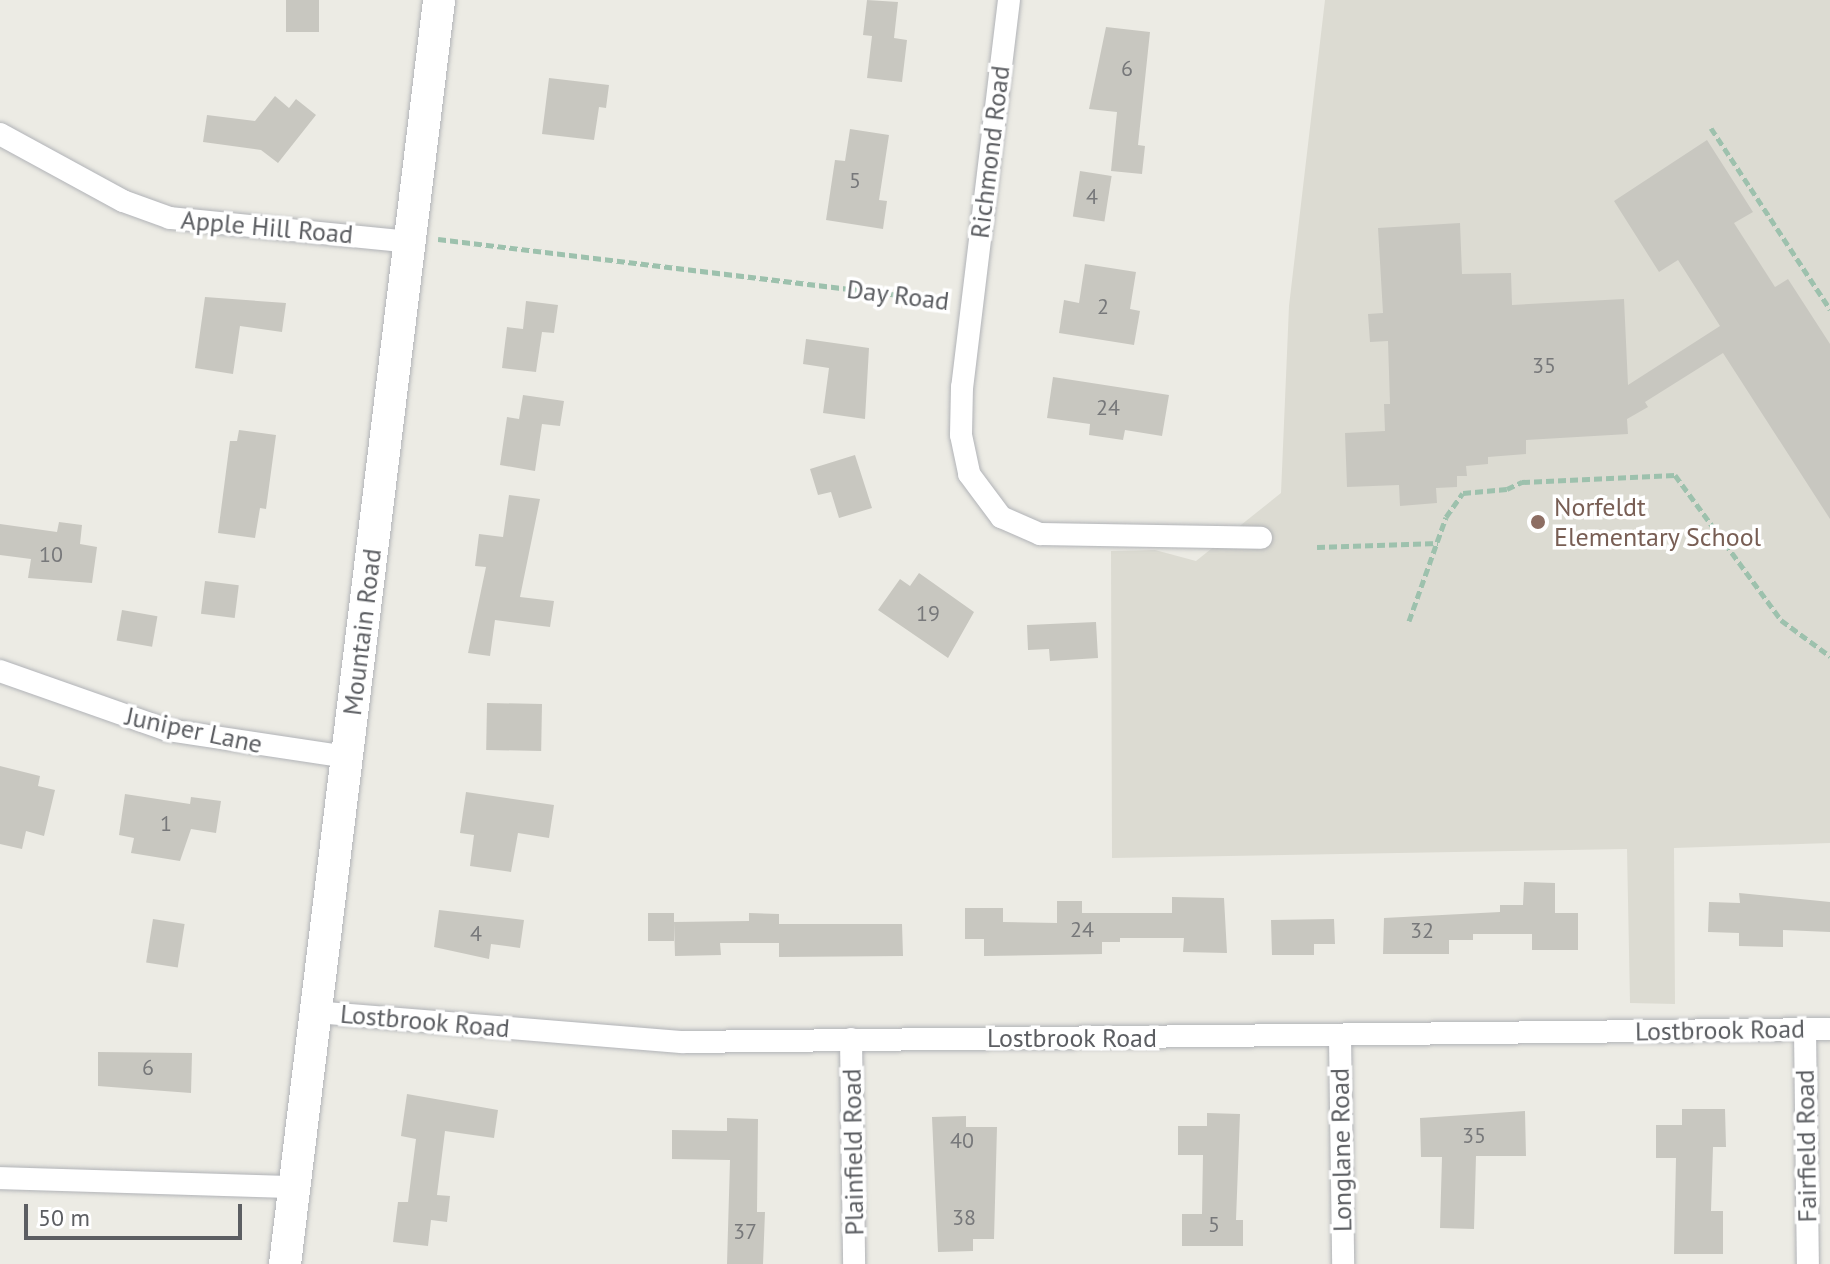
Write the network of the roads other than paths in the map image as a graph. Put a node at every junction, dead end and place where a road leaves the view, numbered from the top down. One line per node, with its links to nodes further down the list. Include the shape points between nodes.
1 (439, 0): 4 (main road, Mountain Road)
2 (1009, 0): 5 (street, Richmond Road)
3 (0, 134): 4 (street, Apple Hill Road, via 123,201 170,218)
4 (421, 240): 8 (main road, Mountain Road)
5 (971, 304): 6 (street, Day Road, via 961,435 969,474 1001,517 1063,538)
6 (1261, 538)
7 (0, 671): 8 (street, Juniper Lane, via 168,730)
8 (347, 757): 9 (main road, Mountain Road)
9 (315, 1012): 13 (street, Lostbrook Road, via 682,1042); 15 (main road, Mountain Road)
10 (1805, 1029): 11 (street, Lostbrook Road); 12 (street, Lostbrook Road); 19 (street, Fairfield Road)
11 (1830, 1029)
12 (1340, 1036): 13 (street, Lostbrook Road); 18 (street, Longlane Road)
13 (851, 1039): 17 (street, Plainfield Road)
14 (0, 1178): 15 (street)
15 (294, 1187): 16 (main road, Mountain Road)
16 (285, 1264)
17 (854, 1264)
18 (1343, 1264)
19 (1808, 1264)

